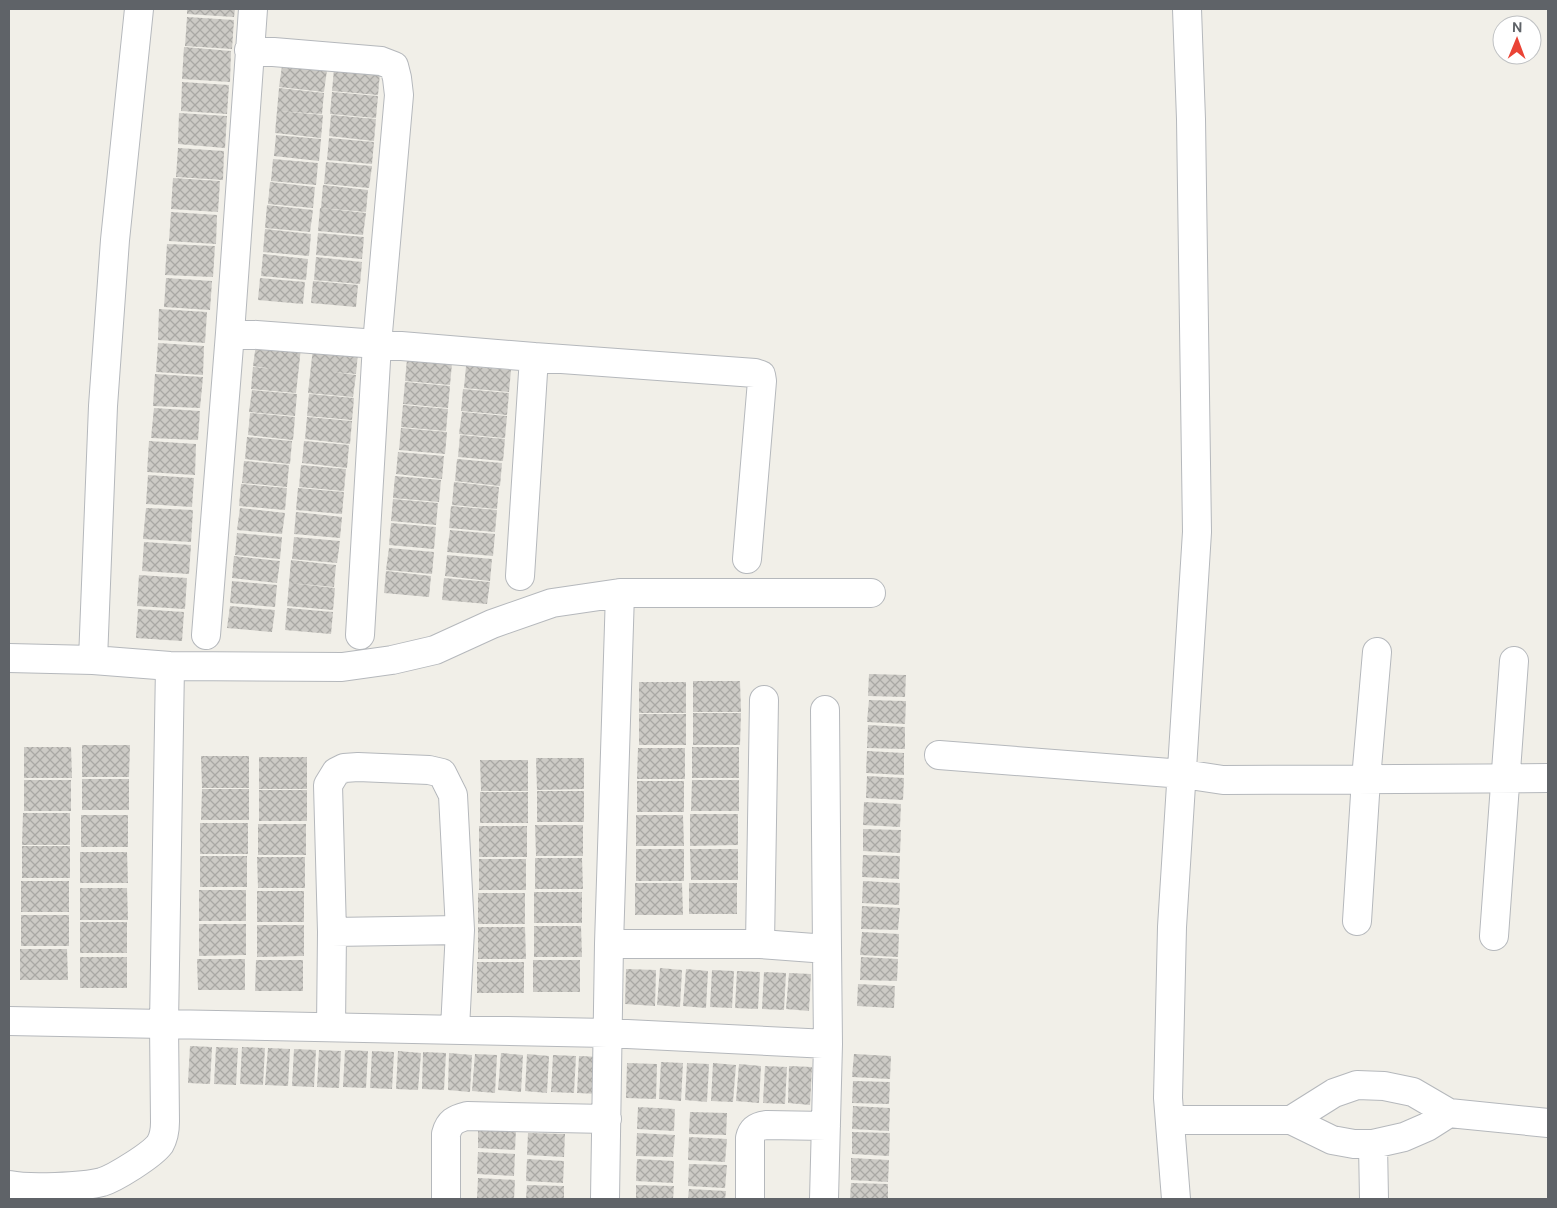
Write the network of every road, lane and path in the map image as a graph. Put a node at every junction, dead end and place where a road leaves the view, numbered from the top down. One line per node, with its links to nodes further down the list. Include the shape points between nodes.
1 (138, 9): 16 (street, via 115,240 103,406)
2 (253, 9): 4 (street)
3 (1188, 9): 22 (street, via 1197,532)
4 (249, 50): 5 (street); 6 (street, via 372,59 394,66 399,95)
5 (230, 333): 6 (street); 13 (street)
6 (377, 344): 7 (street); 12 (street)
7 (534, 357): 8 (street, via 761,375); 9 (street)
8 (748, 559)
9 (520, 576)
10 (620, 593): 11 (street); 18 (street, via 552,603 492,624 435,650 392,660 342,667); 30 (street)
11 (871, 593)
12 (360, 634)
13 (206, 635)
14 (1377, 652): 25 (street)
15 (9, 658): 16 (street)
16 (93, 660): 18 (street)
17 (1514, 661): 23 (street)
18 (170, 666): 34 (street)
19 (764, 700): 31 (street)
20 (825, 710): 32 (street)
21 (939, 755): 22 (street)
22 (1183, 774): 25 (street, via 1224,780); 41 (street, via 1172,927)
23 (1506, 778): 24 (street); 25 (street); 29 (street)
24 (1548, 778)
25 (1366, 779): 26 (street)
26 (1357, 920)
27 (460, 930): 28 (street); 28 (street, via 453,795 442,773 358,767 336,772 328,784); 36 (street)
28 (332, 932): 35 (street)
29 (1494, 936)
30 (609, 944): 31 (street); 37 (street)
31 (760, 944): 32 (street)
32 (827, 949): 38 (street)
33 (9, 1021): 34 (street)
34 (164, 1024): 35 (street); 47 (street, via 164,1135 151,1153)
35 (331, 1027): 36 (street)
36 (455, 1029): 37 (street)
37 (607, 1033): 38 (street); 40 (street)
38 (828, 1044): 44 (street)
39 (1449, 1113): 42 (street, via 1413,1092 1357,1085 1334,1093); 43 (street); 45 (street, via 1427,1127)
40 (607, 1119): 48 (street, via 457,1118 449,1124 446,1134); 49 (street)
41 (1170, 1120): 42 (street); 52 (street)
42 (1291, 1120): 45 (street, via 1332,1140)
43 (1548, 1123)
44 (826, 1126): 50 (street, via 766,1125 752,1131); 51 (street)
45 (1373, 1144): 53 (street)
46 (9, 1185): 47 (street)
47 (102, 1191)
48 (446, 1199)
49 (605, 1199)
50 (750, 1199)
51 (824, 1199)
52 (1176, 1199)
53 (1374, 1199)

